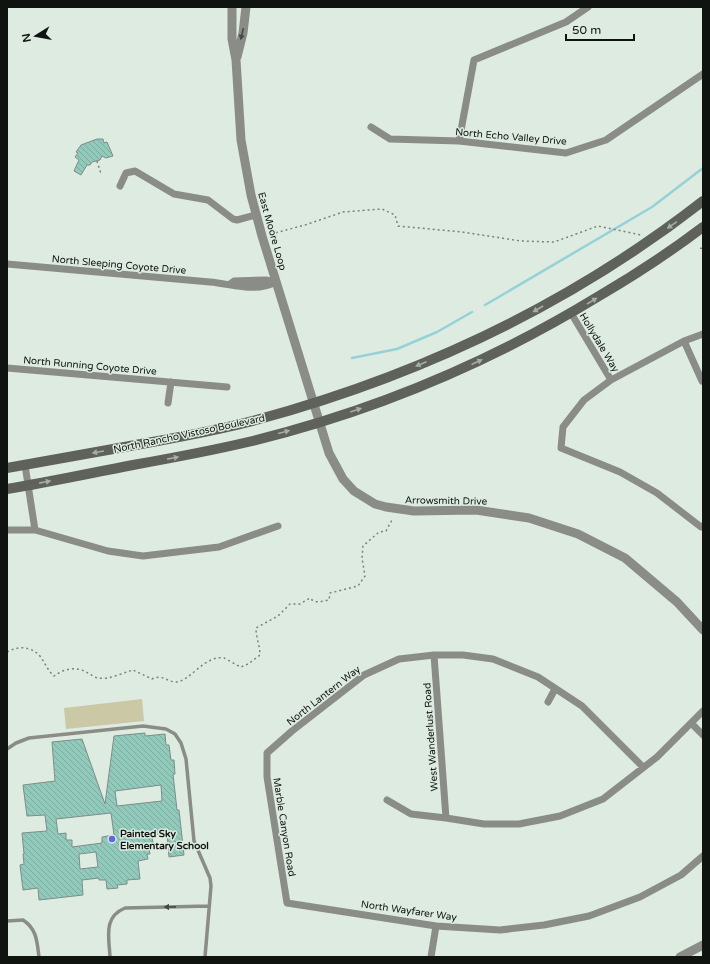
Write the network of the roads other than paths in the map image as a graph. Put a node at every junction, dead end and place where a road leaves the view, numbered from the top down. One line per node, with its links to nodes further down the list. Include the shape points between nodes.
1 (232, 7): 4 (street, East Moore Loop, via 232,39)
2 (246, 7): 4 (street, East Moore Loop, one-way to 4, via 243,34)
3 (588, 7): 7 (street, via 566,22 474,60)
4 (236, 60): 10 (street, East Moore Loop, via 241,140)
5 (703, 74): 7 (street, North Echo Valley Drive, via 606,140 566,153)
6 (371, 127): 7 (street, North Echo Valley Drive, via 390,139)
7 (459, 141)
8 (120, 186): 10 (street, via 126,173 135,171 174,194 208,200 233,219)
9 (703, 201): 23 (main road, North Rancho Vistoso Boulevard, one-way to 23, via 624,257 524,316 393,376)
10 (256, 216): 13 (street, East Moore Loop)
11 (703, 227): 14 (main road, North Rancho Vistoso Boulevard, one-way to 11)
12 (7, 264): 13 (street, North Sleeping Coyote Drive, via 246,287 267,286)
13 (276, 282): 23 (street, East Moore Loop)
14 (571, 313): 18 (street, Hollydale Way); 24 (main road, North Rancho Vistoso Boulevard, one-way to 14, via 440,379)
15 (703, 334): 16 (street)
16 (684, 341): 18 (street); 19 (street)
17 (7, 368): 20 (street, North Running Coyote Drive)
18 (611, 380): 30 (street, via 584,400 563,428 561,448 620,472 651,489 701,528)
19 (702, 381)
20 (171, 382): 21 (street, North Running Coyote Drive); 22 (street)
21 (227, 387)
22 (168, 403)
23 (314, 403): 24 (street, East Moore Loop); 25 (main road, North Rancho Vistoso Boulevard, one-way to 25, via 188,435)
24 (319, 422): 27 (main road, North Rancho Vistoso Boulevard, one-way to 24, via 249,442); 33 (street, Arrowsmith Drive, via 335,467 354,491 366,499 398,510 476,510 529,518 578,534 625,558 677,602)
25 (25, 465): 26 (main road, North Rancho Vistoso Boulevard); 27 (street)
26 (7, 468)
27 (28, 485): 28 (main road, North Rancho Vistoso Boulevard); 32 (street)
28 (7, 489)
29 (278, 526): 32 (street, via 219,547 143,556 108,551)
30 (703, 526)
31 (7, 530): 32 (street)
32 (35, 530)
33 (703, 630)
34 (434, 655): 35 (street, North Lantern Way, via 493,659 538,677); 41 (street, North Lantern Way, via 399,659 364,675); 44 (street, West Wanderlust Road)
35 (555, 688): 36 (street); 42 (street, North Lantern Way, via 582,706)
36 (548, 702)
37 (703, 711): 38 (street)
38 (691, 723): 39 (street); 42 (street, via 657,757)
39 (703, 735)
40 (7, 749): 47 (lane, via 29,738 143,726 166,729 175,734 186,759 194,841 210,878)
41 (267, 753): 46 (street, Marble Canyon Road, via 267,777)
42 (643, 767): 44 (street, via 603,799 560,816 519,824 484,824)
43 (387, 800): 44 (street, via 411,814)
44 (446, 818)
45 (703, 856): 49 (street, North Wayfarer Way, via 681,875 640,897 589,916 500,930)
46 (287, 903): 49 (street, North Wayfarer Way)
47 (209, 906): 52 (lane, one-way to 52, via 118,910 109,924); 53 (lane)
48 (7, 921): 51 (lane, via 24,920 30,924 35,932)
49 (436, 926): 54 (street)
50 (703, 945): 55 (street)
51 (39, 957)
52 (110, 957)
53 (205, 957)
54 (432, 957)
55 (680, 957)

